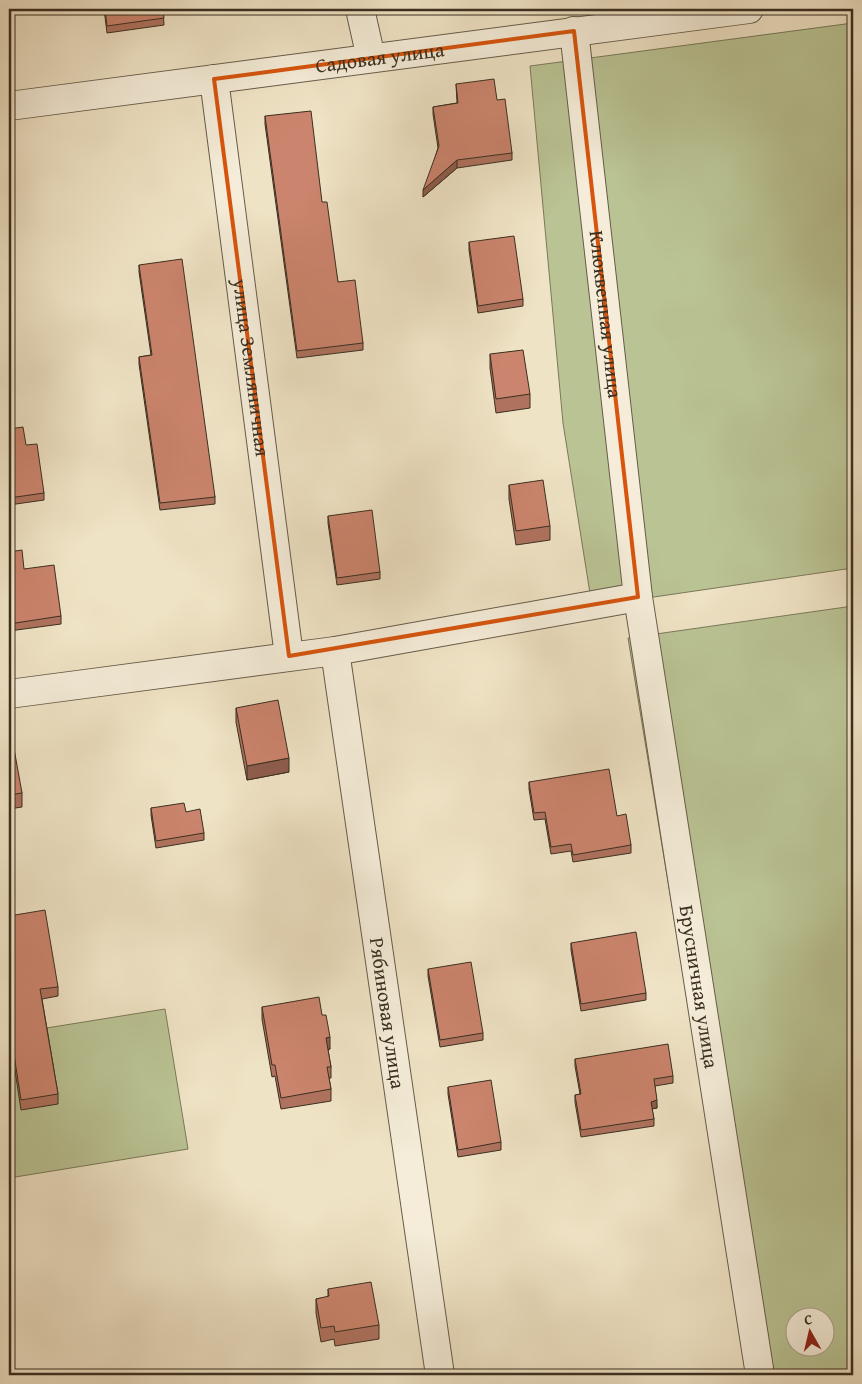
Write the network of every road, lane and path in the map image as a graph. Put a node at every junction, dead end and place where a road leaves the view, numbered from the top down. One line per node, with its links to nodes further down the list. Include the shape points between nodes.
1 (360, 9): 4 (street)
2 (750, 9): 3 (street, Садовая улица)
3 (574, 31): 4 (street, Садовая улица); 7 (street, Клюквенная улица)
4 (370, 58): 5 (street, Садовая улица)
5 (214, 78): 6 (street, Садовая улица); 9 (street, улица Земляничная)
6 (9, 106)
7 (638, 597): 8 (street); 12 (street, Брусничная улица)
8 (335, 651): 9 (street); 11 (street, Рябиновая улица)
9 (289, 656): 10 (street)
10 (9, 694)
11 (440, 1375)
12 (760, 1375)

